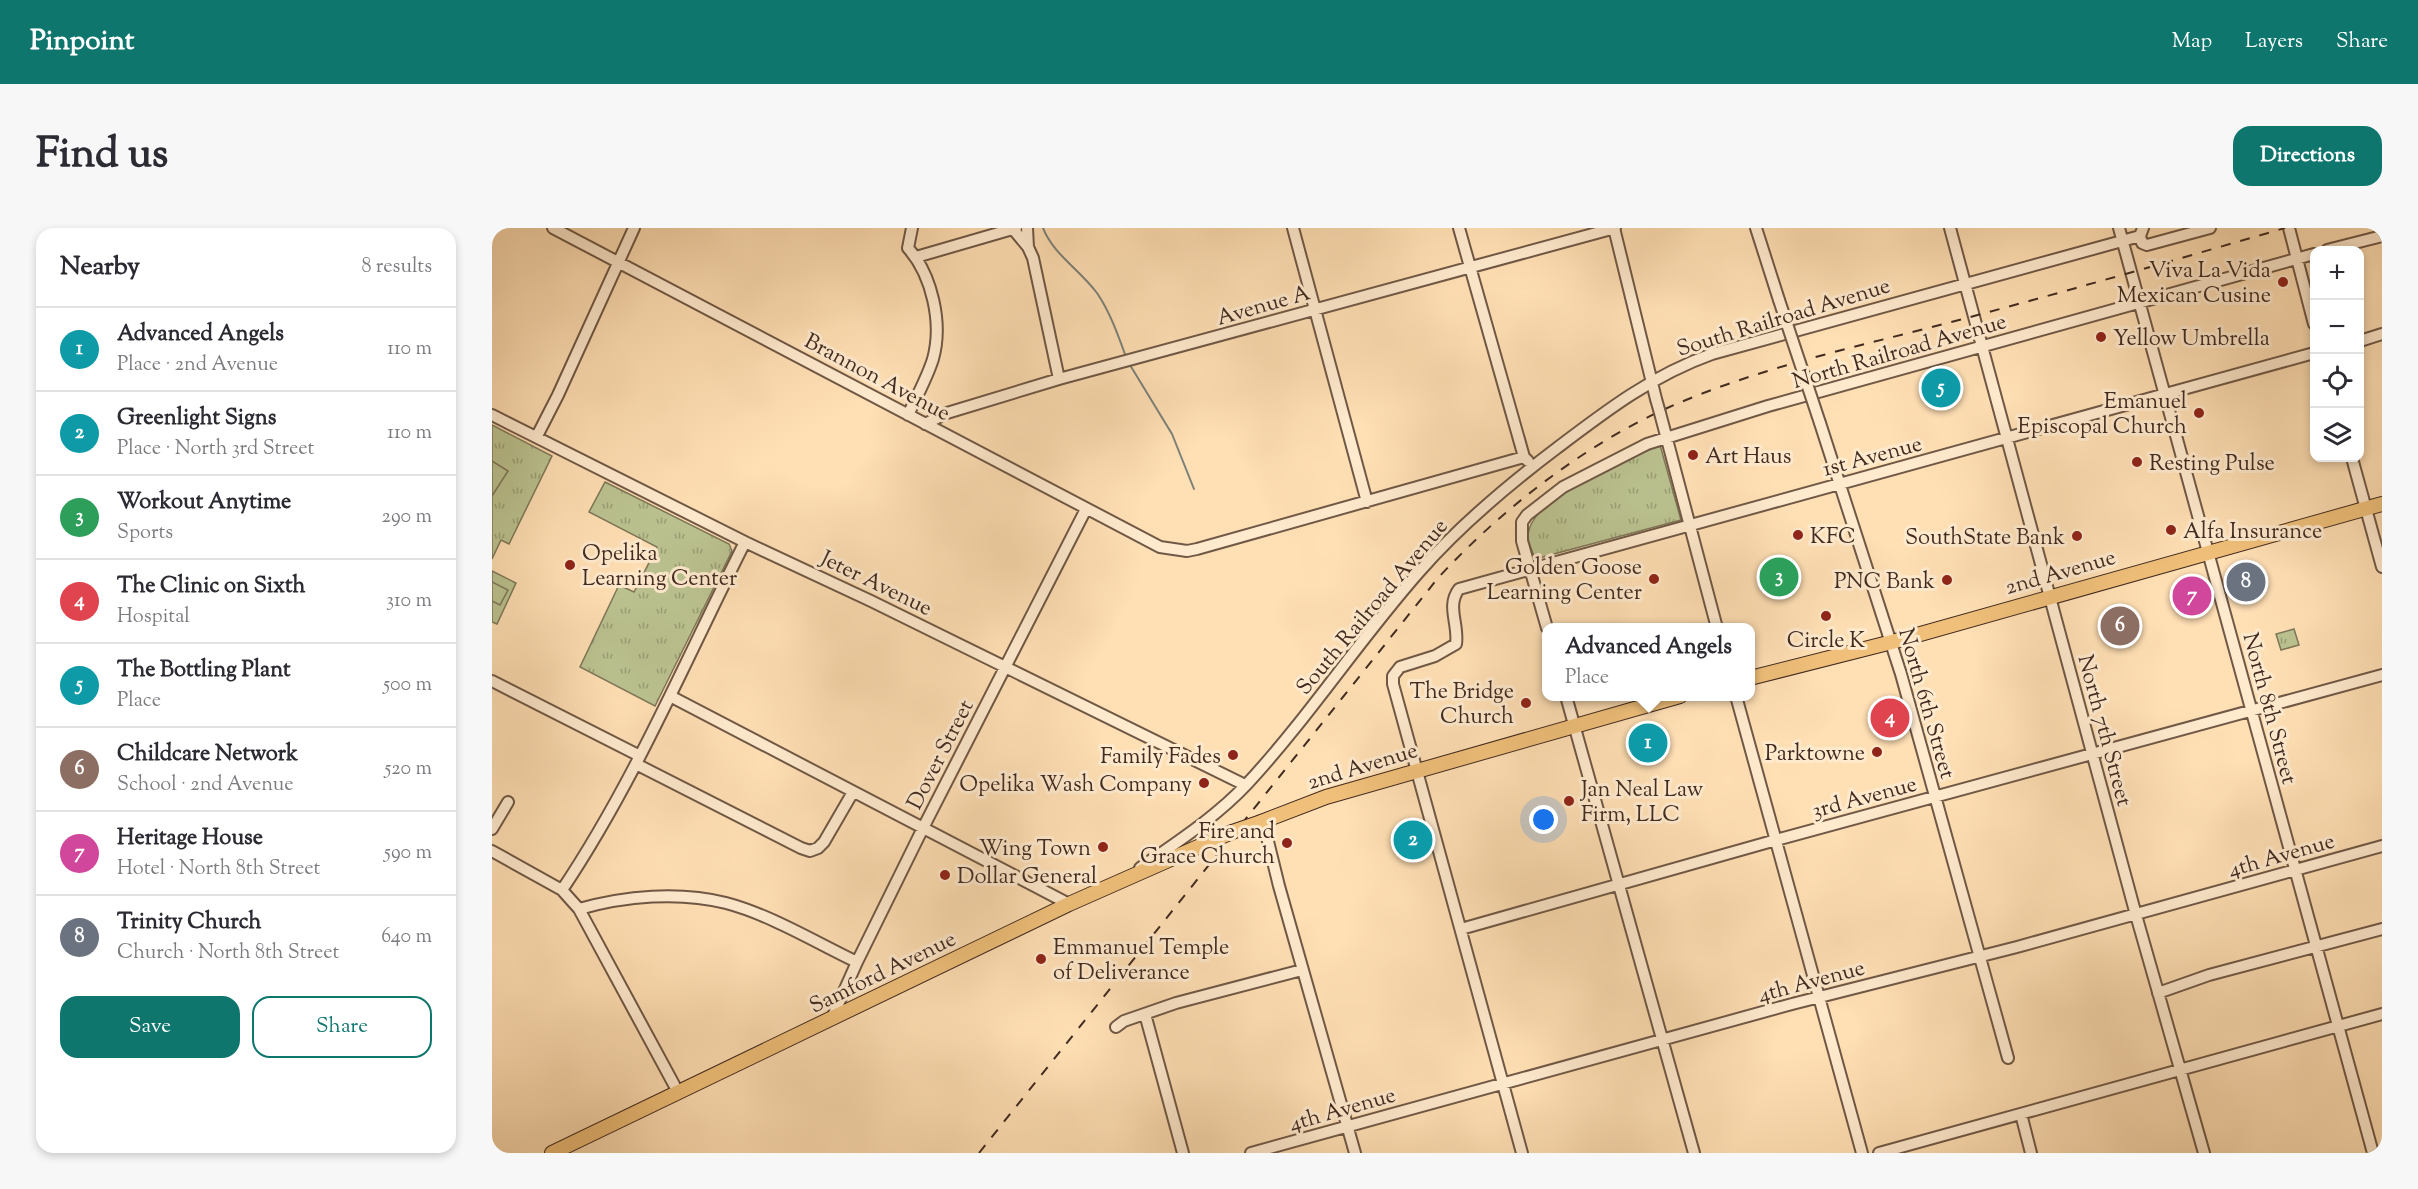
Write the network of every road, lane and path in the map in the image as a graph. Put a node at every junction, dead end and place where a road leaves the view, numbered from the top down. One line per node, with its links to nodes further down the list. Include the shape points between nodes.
1 (553, 228): 22 (street, Brannon Avenue)
2 (634, 228): 22 (street)
3 (912, 228): 20 (street, via 908,248)
4 (1014, 228): 18 (street); 20 (street)
5 (1027, 228): 18 (street)
6 (1293, 228): 27 (street)
7 (1459, 228): 23 (street)
8 (1614, 228): 23 (street, Avenue A); 33 (street)
9 (1756, 228): 44 (street, North 6th Street, bridge)
10 (1950, 228): 24 (street, North 7th Street)
11 (2119, 228): 16 (street, North 8th Street)
12 (2210, 228): 14 (street, South Railroad Avenue, via 2147,245 2142,243)
13 (2289, 228): 21 (street)
14 (2142, 232): 16 (street, South Railroad Avenue)
15 (2382, 236): 17 (street)
16 (2122, 242): 24 (street, South Railroad Avenue); 25 (street, North 8th Street)
17 (2343, 246)
18 (1028, 247): 32 (street, via 1036,267)
19 (2310, 255): 21 (street, North Railroad Avenue)
20 (916, 257): 36 (street, via 933,303 936,340 933,358)
21 (2297, 259): 25 (street, North Railroad Avenue); 26 (street)
22 (619, 262): 36 (street, Brannon Avenue); 39 (street)
23 (1471, 266): 27 (street, Avenue A); 41 (street)
24 (1965, 283): 30 (street, North 7th Street); 33 (street, South Railroad Avenue, via 1712,354)
25 (2139, 305): 30 (street, North Railroad Avenue); 34 (street, North 8th Street)
26 (2310, 309)
27 (1315, 310): 32 (street, Avenue A); 45 (street)
28 (2382, 334): 29 (street)
29 (2364, 339)
30 (1982, 347): 38 (street, North Railroad Avenue); 40 (street, North 7th Street)
31 (2310, 354): 34 (street, 1st Avenue)
32 (1059, 379): 37 (street, Avenue A, via 947,413)
33 (1652, 380): 38 (street, bridge); 43 (street, South Railroad Avenue)
34 (2164, 395): 40 (street, 1st Avenue); 51 (street, North 8th Street)
35 (492, 415): 39 (street, Jeter Avenue)
36 (908, 415): 37 (street, Brannon Avenue)
37 (925, 424): 48 (street, Brannon Avenue)
38 (1665, 434): 49 (street); 53 (street, North Railroad Avenue, via 1563,487 1527,515 1521,532)
39 (537, 436): 50 (street, Jeter Avenue)
40 (2007, 438): 44 (street, 1st Avenue); 54 (street, North 7th Street)
41 (1524, 457): 43 (street); 45 (street)
42 (2353, 462): 47 (street)
43 (1532, 466): 71 (street, South Railroad Avenue, via 1483,508 1419,573)
44 (1840, 484): 49 (street, 1st Avenue); 57 (street, North 6th Street)
45 (1367, 502): 48 (street, Brannon Avenue, via 1187,551 1160,547)
46 (2382, 504): 47 (main road, 2nd Avenue)
47 (2366, 508): 51 (main road, 2nd Avenue); 52 (street)
48 (1086, 509): 58 (street, Dover Street)
49 (1689, 524): 53 (street, 1st Avenue); 56 (street)
50 (745, 542): 58 (street, Jeter Avenue); 62 (street)
51 (2208, 552): 54 (main road, 2nd Avenue); 66 (street, North 8th Street)
52 (2382, 567)
53 (1530, 570): 55 (street); 70 (street, 1st Avenue, via 1459,589 1452,606 1456,644 1435,656 1400,667 1393,676)
54 (2050, 596): 57 (main road, 2nd Avenue); 68 (street, North 7th Street)
55 (1546, 623)
56 (1717, 623)
57 (1892, 642): 60 (main road, 2nd Avenue); 73 (street, North 6th Street)
58 (1004, 666): 71 (street, Jeter Avenue); 77 (street, Dover Street)
59 (2382, 675): 66 (street, 3rd Avenue)
60 (1755, 677)
61 (492, 681): 69 (street)
62 (670, 696): 69 (street); 72 (street)
63 (1567, 701): 67 (street)
64 (1662, 701): 67 (main road, 2nd Avenue)
65 (1737, 701): 79 (street)
66 (2252, 711): 68 (street, 3rd Avenue); 82 (street, North 8th Street)
67 (1574, 726): 70 (main road, 2nd Avenue); 84 (street)
68 (2093, 754): 73 (street, 3rd Avenue); 88 (street, North 7th Street)
69 (638, 760): 72 (street, via 776,837 810,850 824,842); 85 (street)
70 (1416, 770): 75 (main road, 2nd Avenue, via 1326,797); 89 (street)
71 (1245, 785): 83 (street, South Railroad Avenue, via 1204,822)
72 (853, 792): 77 (street)
73 (1935, 797): 79 (street, 3rd Avenue); 92 (street, North 6th Street)
74 (508, 802): 76 (street)
75 (1262, 822): 78 (main road, 2nd Avenue, bridge); 94 (street)
76 (492, 829)
77 (922, 830): 86 (street); 93 (street, Dover Street)
78 (1232, 832): 83 (main road, Samford Avenue)
79 (1776, 840): 84 (street, 3rd Avenue); 96 (street)
80 (2382, 846): 82 (street, 4th Avenue)
81 (492, 851): 85 (street)
82 (2295, 871): 88 (street, 4th Avenue); 91 (street, North 8th Street)
83 (1130, 876): 86 (main road, Samford Avenue)
84 (1619, 884): 89 (street, 3rd Avenue); 102 (street)
85 (562, 890): 87 (street)
86 (1069, 904): 99 (main road, Samford Avenue)
87 (579, 909): 93 (street, via 636,897 709,900 744,909); 106 (street)
88 (2136, 915): 92 (street, 4th Avenue); 95 (street, North 7th Street)
89 (1461, 929): 105 (street)
90 (2382, 929): 91 (street)
91 (2317, 947): 95 (street, via 2209,975); 100 (street, North 8th Street)
92 (1980, 957): 96 (street, 4th Avenue); 103 (street, North 6th Street)
93 (857, 962): 99 (street, Dover Street)
94 (1302, 970): 97 (street); 108 (street)
95 (2158, 993): 104 (street, North 7th Street)
96 (1820, 998): 102 (street, 4th Avenue); 115 (street)
97 (1145, 1014): 101 (street); 110 (street)
98 (2382, 1014): 100 (street)
99 (832, 1018): 106 (main road, Samford Avenue)
100 (2338, 1026): 104 (street); 119 (street, North 8th Street)
101 (1116, 1027)
102 (1662, 1040): 105 (street, 4th Avenue); 114 (street)
103 (2008, 1058)
104 (2180, 1068): 107 (street); 118 (street, North 7th Street)
105 (1504, 1085): 108 (street, 4th Avenue); 113 (street)
106 (678, 1092): 109 (main road, Samford Avenue)
107 (2021, 1114): 116 (street); 117 (street)
108 (1348, 1128): 111 (street, 4th Avenue); 112 (street)
109 (552, 1153)
110 (1183, 1153)
111 (1251, 1153)
112 (1355, 1153)
113 (1522, 1153)
114 (1694, 1153)
115 (1862, 1153)
116 (1879, 1153)
117 (2031, 1153)
118 (2204, 1153)
119 (2373, 1153)

